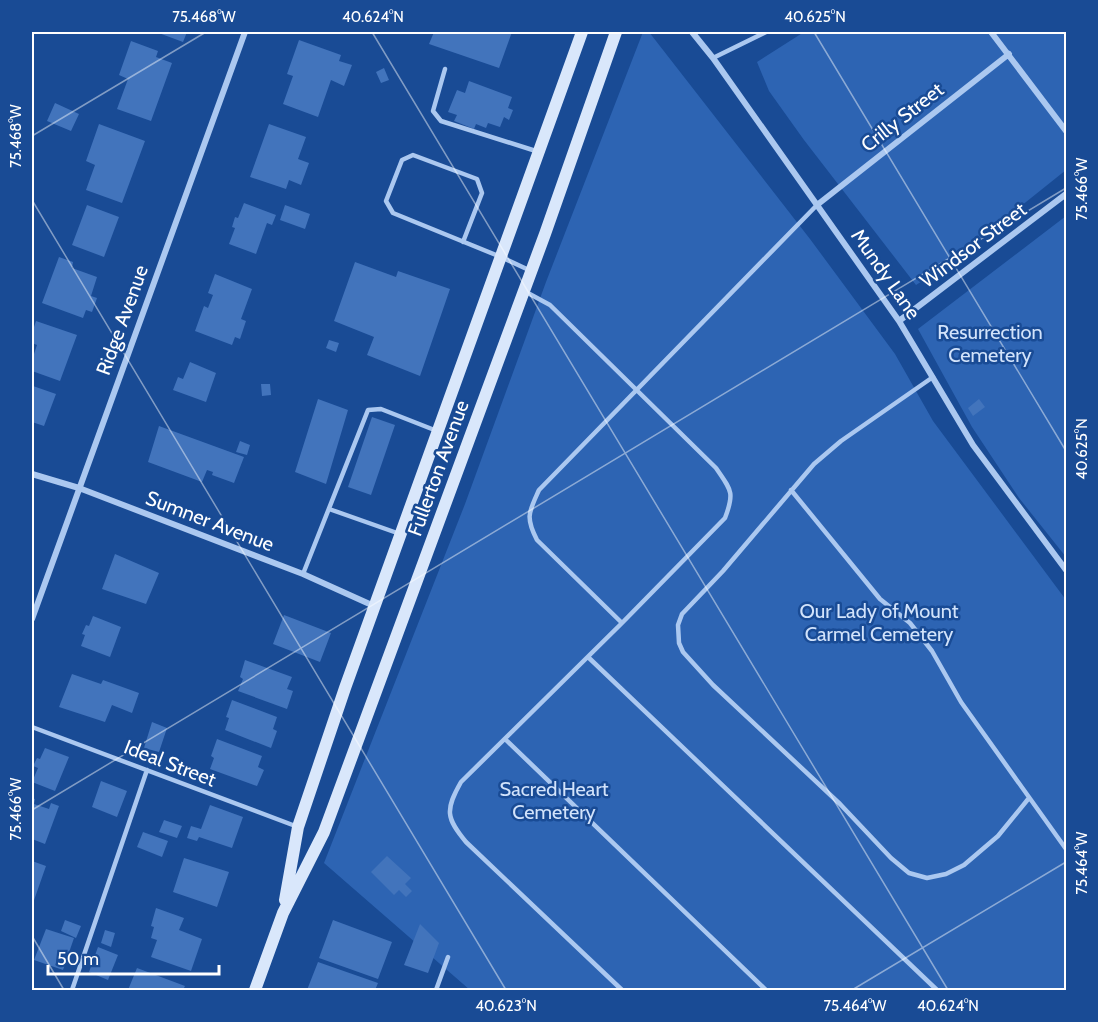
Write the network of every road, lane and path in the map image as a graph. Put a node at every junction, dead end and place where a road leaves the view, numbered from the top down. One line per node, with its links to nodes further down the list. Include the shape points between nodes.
1 (245, 32): 23 (street, Ridge Avenue)
2 (582, 32): 11 (main road, Fullerton Avenue)
3 (616, 32): 16 (main road, Fullerton Avenue)
4 (692, 32): 8 (street, Mundy Lane)
5 (766, 32): 8 (lane)
6 (991, 32): 7 (street)
7 (1009, 54): 10 (street); 13 (street, Crilly Street)
8 (713, 58): 13 (street, Mundy Lane)
9 (445, 69): 11 (lane, via 433,111 441,121)
10 (1066, 131)
11 (539, 152): 15 (main road, Fullerton Avenue)
12 (1066, 194): 18 (street, Windsor Street)
13 (817, 205): 18 (street, Mundy Lane); 20 (lane)
14 (463, 242): 14 (lane, via 393,213 386,201 402,160 413,155 477,179 482,193); 15 (lane)
15 (501, 256): 16 (lane); 21 (main road, Fullerton Avenue)
16 (531, 271): 17 (main road, Fullerton Avenue)
17 (524, 291): 20 (lane, via 550,305); 39 (main road, Fullerton Avenue, via 324,832)
18 (899, 321): 19 (street, Mundy Lane)
19 (933, 377): 24 (lane, via 841,441); 27 (street, Mundy Lane, via 973,446)
20 (636, 389): 31 (lane, via 539,490 529,524 551,555); 31 (lane, via 716,468 730,489 731,502 725,518)
21 (437, 432): 25 (lane, via 381,409 368,410); 26 (main road, Fullerton Avenue)
22 (32, 474): 23 (street, Sumner Avenue)
23 (79, 488): 28 (street, Sumner Avenue); 30 (street, Ridge Avenue)
24 (791, 490): 36 (lane, via 880,599 910,623 932,651 961,702); 36 (lane, via 682,614 678,634 683,652 909,873 927,878 963,865 998,836)
25 (329, 509): 26 (lane); 28 (lane)
26 (400, 534): 29 (main road, Fullerton Avenue)
27 (1066, 570)
28 (303, 574): 29 (street, Sumner Avenue)
29 (374, 606): 37 (main road, Fullerton Avenue)
30 (32, 619)
31 (622, 623): 32 (lane)
32 (588, 657): 34 (lane); 46 (lane)
33 (32, 727): 35 (lane, Ideal Street)
34 (504, 739): 44 (lane, via 461,782 451,799 448,811 453,827); 45 (lane)
35 (147, 770): 37 (lane, Ideal Street); 41 (lane)
36 (1029, 798): 38 (lane)
37 (298, 827): 39 (main road, Fullerton Avenue)
38 (1066, 849)
39 (283, 913): 42 (main road, Fullerton Avenue)
40 (448, 957): 43 (lane)
41 (72, 990)
42 (255, 990)
43 (436, 990)
44 (622, 990)
45 (766, 990)
46 (937, 990)

